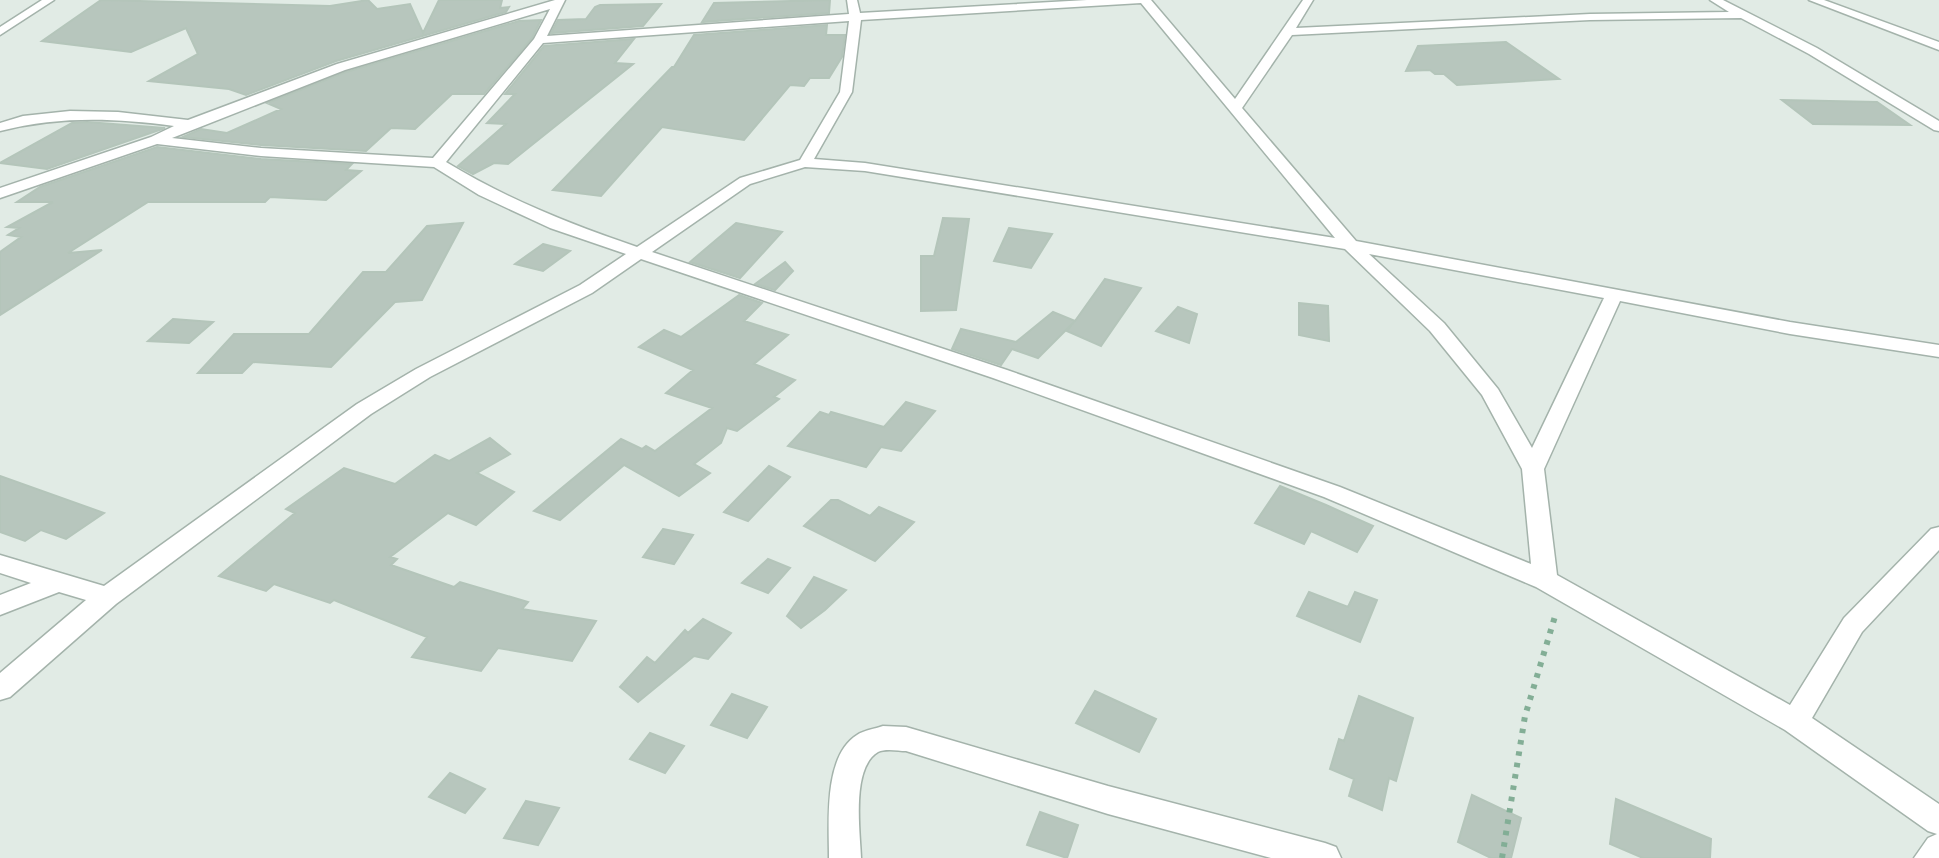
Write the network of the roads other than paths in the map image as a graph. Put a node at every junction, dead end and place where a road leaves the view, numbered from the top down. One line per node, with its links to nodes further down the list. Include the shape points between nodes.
1 (49, 0): 11 (street)
2 (852, 0): 10 (street)
3 (1139, 0): 10 (street)
4 (1144, 0): 15 (street)
5 (1308, 0): 12 (street)
6 (1716, 0): 9 (street)
7 (1814, 0): 14 (street)
8 (559, 1): 13 (street); 16 (street, via 341,67)
9 (1740, 15): 12 (street, via 1590,17); 18 (street, via 1813,51)
10 (855, 19): 13 (street, via 769,21); 21 (street, via 846,92)
11 (0, 32)
12 (1287, 32): 15 (street)
13 (539, 40): 20 (street)
14 (1937, 44)
15 (1235, 109): 23 (street)
16 (188, 124): 17 (street, via 99,116 34,117); 19 (street)
17 (0, 127)
18 (1939, 127)
19 (156, 140): 20 (street); 22 (street)
20 (438, 163): 24 (street, via 484,192 556,225)
21 (805, 163): 23 (street, via 865,167); 24 (street, via 745,180)
22 (0, 193)
23 (1350, 245): 25 (street); 27 (street, via 1437,327 1483,384)
24 (638, 253): 31 (street, via 1332,492); 32 (street, via 586,289 423,373 364,409)
25 (1614, 295): 26 (street); 27 (street)
26 (1939, 351)
27 (1532, 469): 31 (street)
28 (1939, 535): 35 (street, via 1853,625)
29 (0, 564): 30 (street)
30 (56, 583): 32 (street); 33 (street)
31 (1554, 586): 35 (street)
32 (107, 597): 34 (street)
33 (0, 605)
34 (0, 689)
35 (1795, 722): 36 (street)
36 (1939, 821)
37 (1939, 848): 40 (street)
38 (845, 858): 39 (street, via 846,777 851,760 864,746 883,738 906,739)
39 (1325, 858)
40 (1930, 858)

